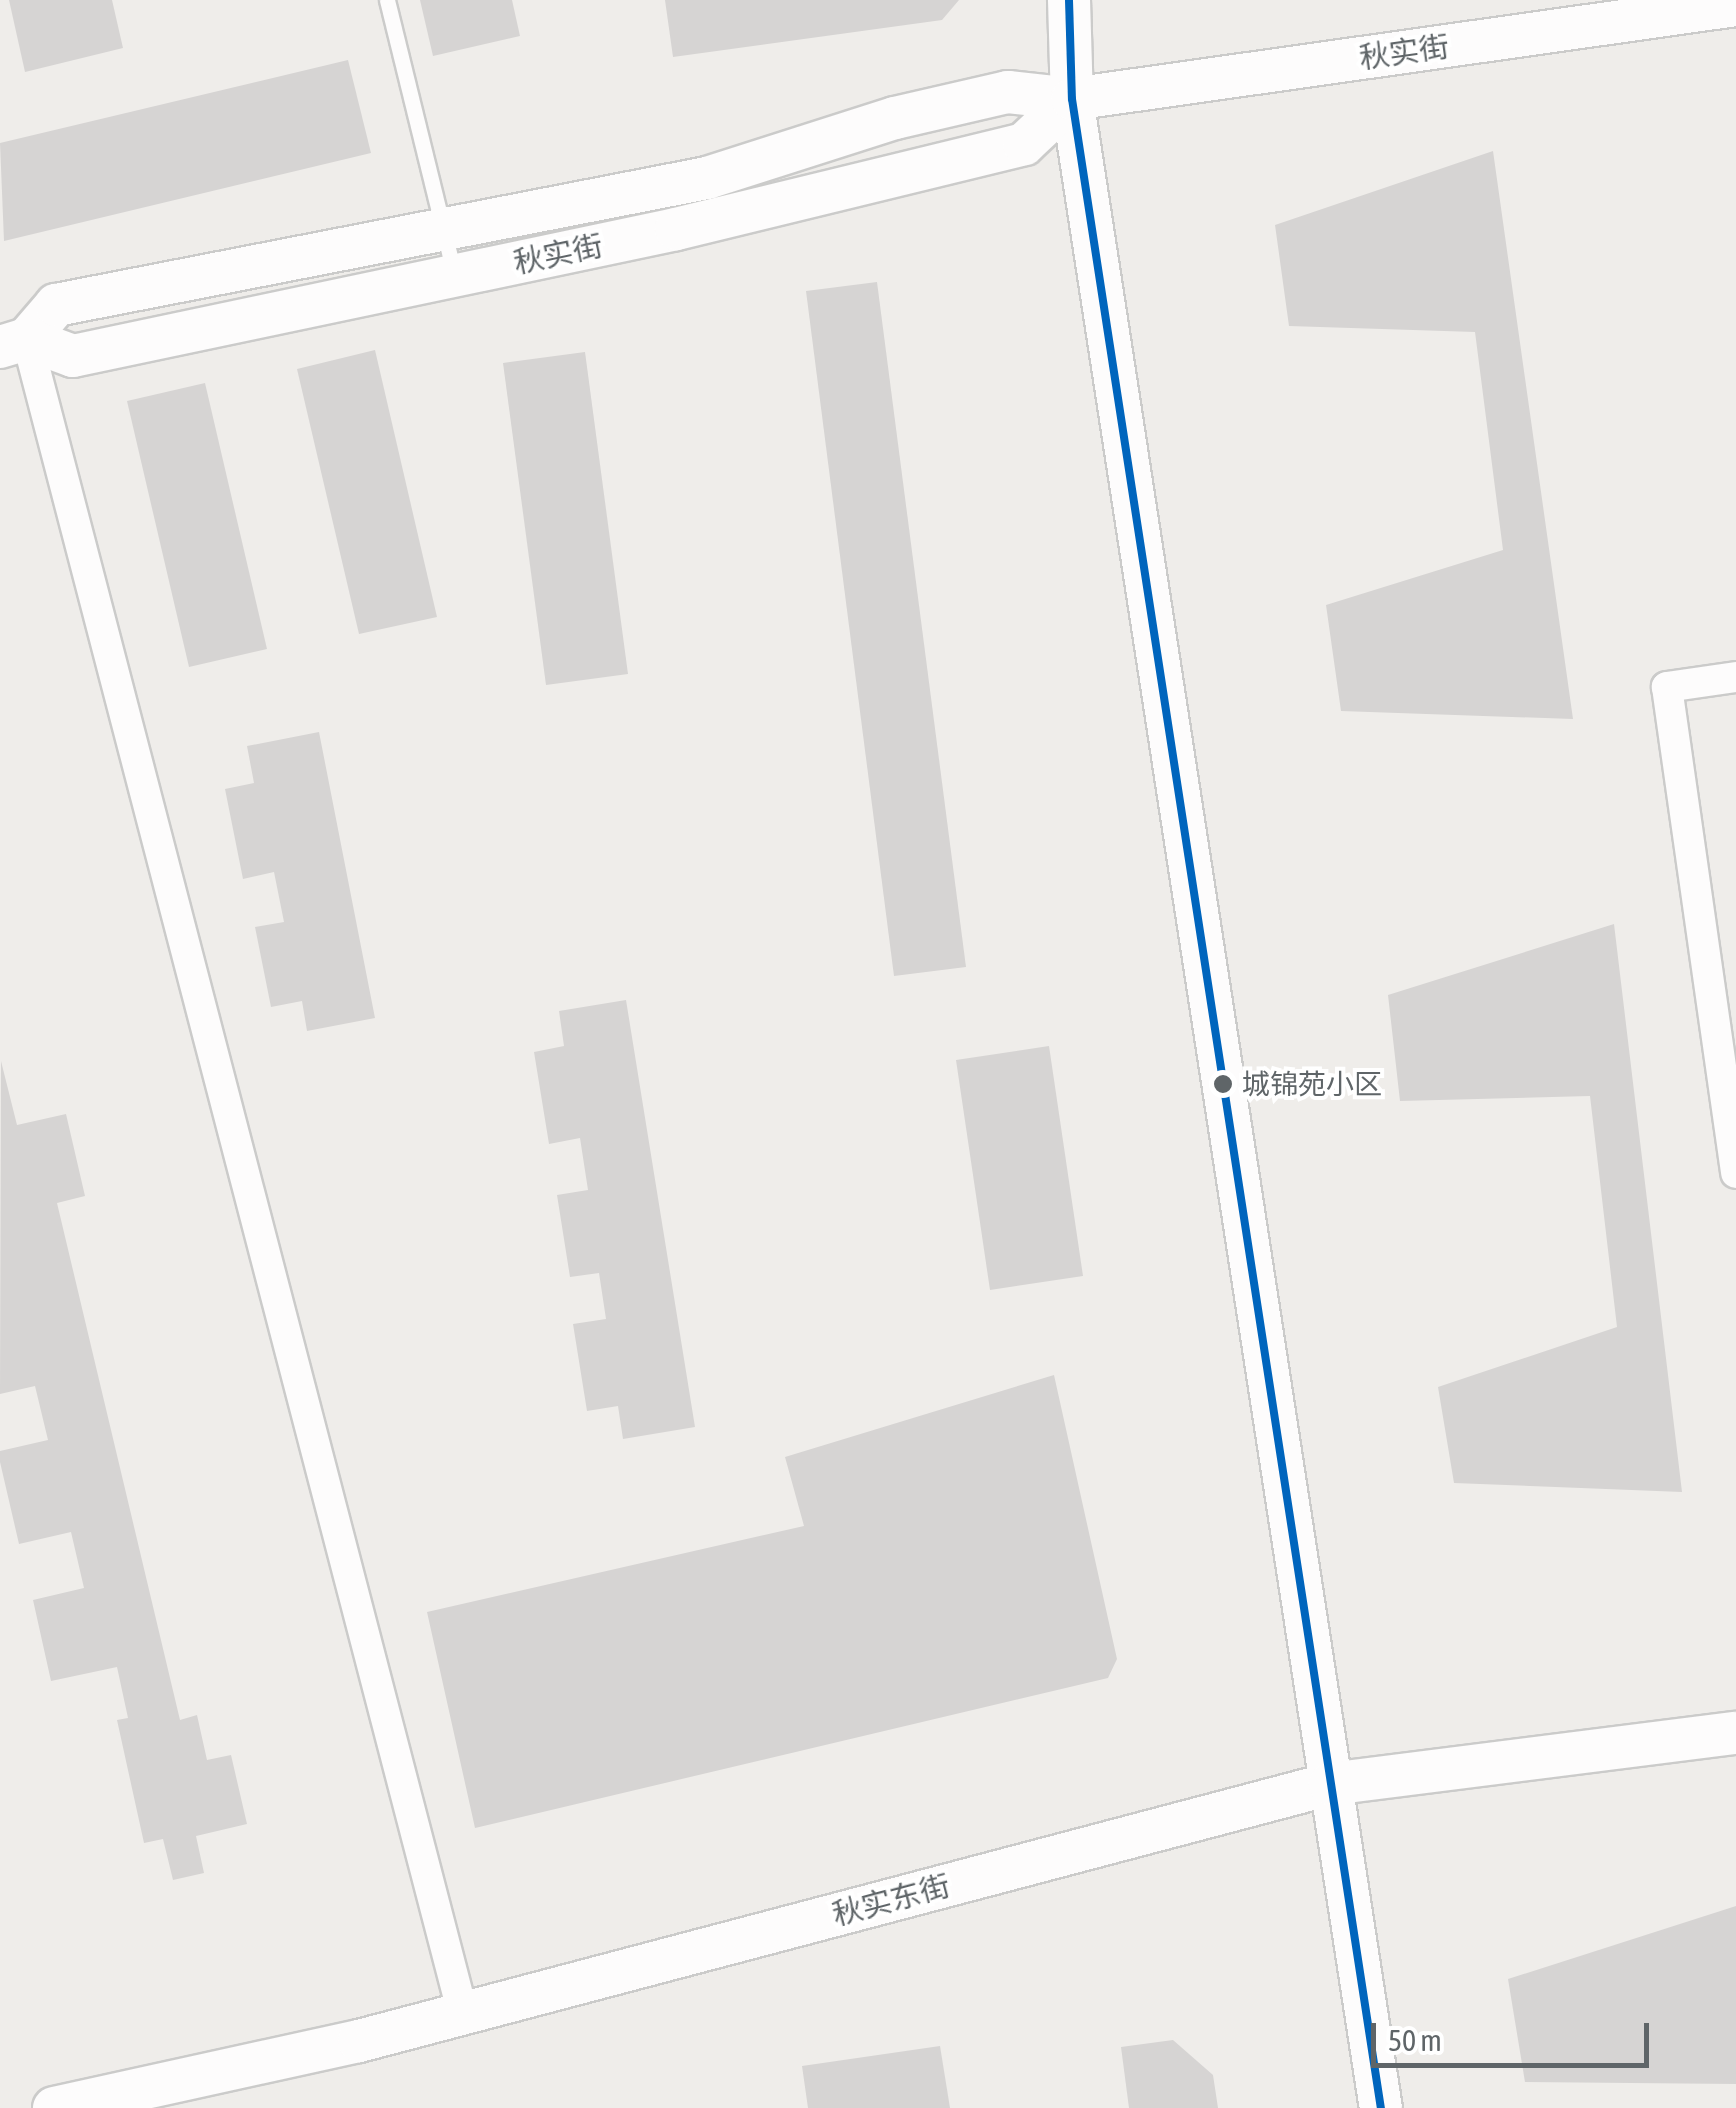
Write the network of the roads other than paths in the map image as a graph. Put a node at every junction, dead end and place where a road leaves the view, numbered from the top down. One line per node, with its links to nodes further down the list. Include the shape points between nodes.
1 (387, 0): 7 (lane)
2 (1070, 0): 4 (street)
3 (1736, 5): 4 (street, 秋实街)
4 (1072, 99): 5 (street, 秋实街, via 1008,92); 6 (street, 秋实街, via 1024,144); 13 (street)
5 (949, 105): 6 (street); 7 (street, 秋实街, via 707,178)
6 (960, 159): 8 (street, 秋实街)
7 (443, 230): 8 (lane); 9 (street, 秋实街, via 56,306)
8 (455, 276): 9 (street, 秋实街, via 73,356)
9 (14, 343): 14 (street)
10 (1736, 678): 11 (street, via 1667,687)
11 (1736, 1173)
12 (1736, 1733): 13 (street, 秋实东街)
13 (1330, 1784): 14 (street, 秋实东街); 16 (street)
14 (463, 2014): 15 (street, 秋实东街)
15 (54, 2108)
16 (1381, 2108)

